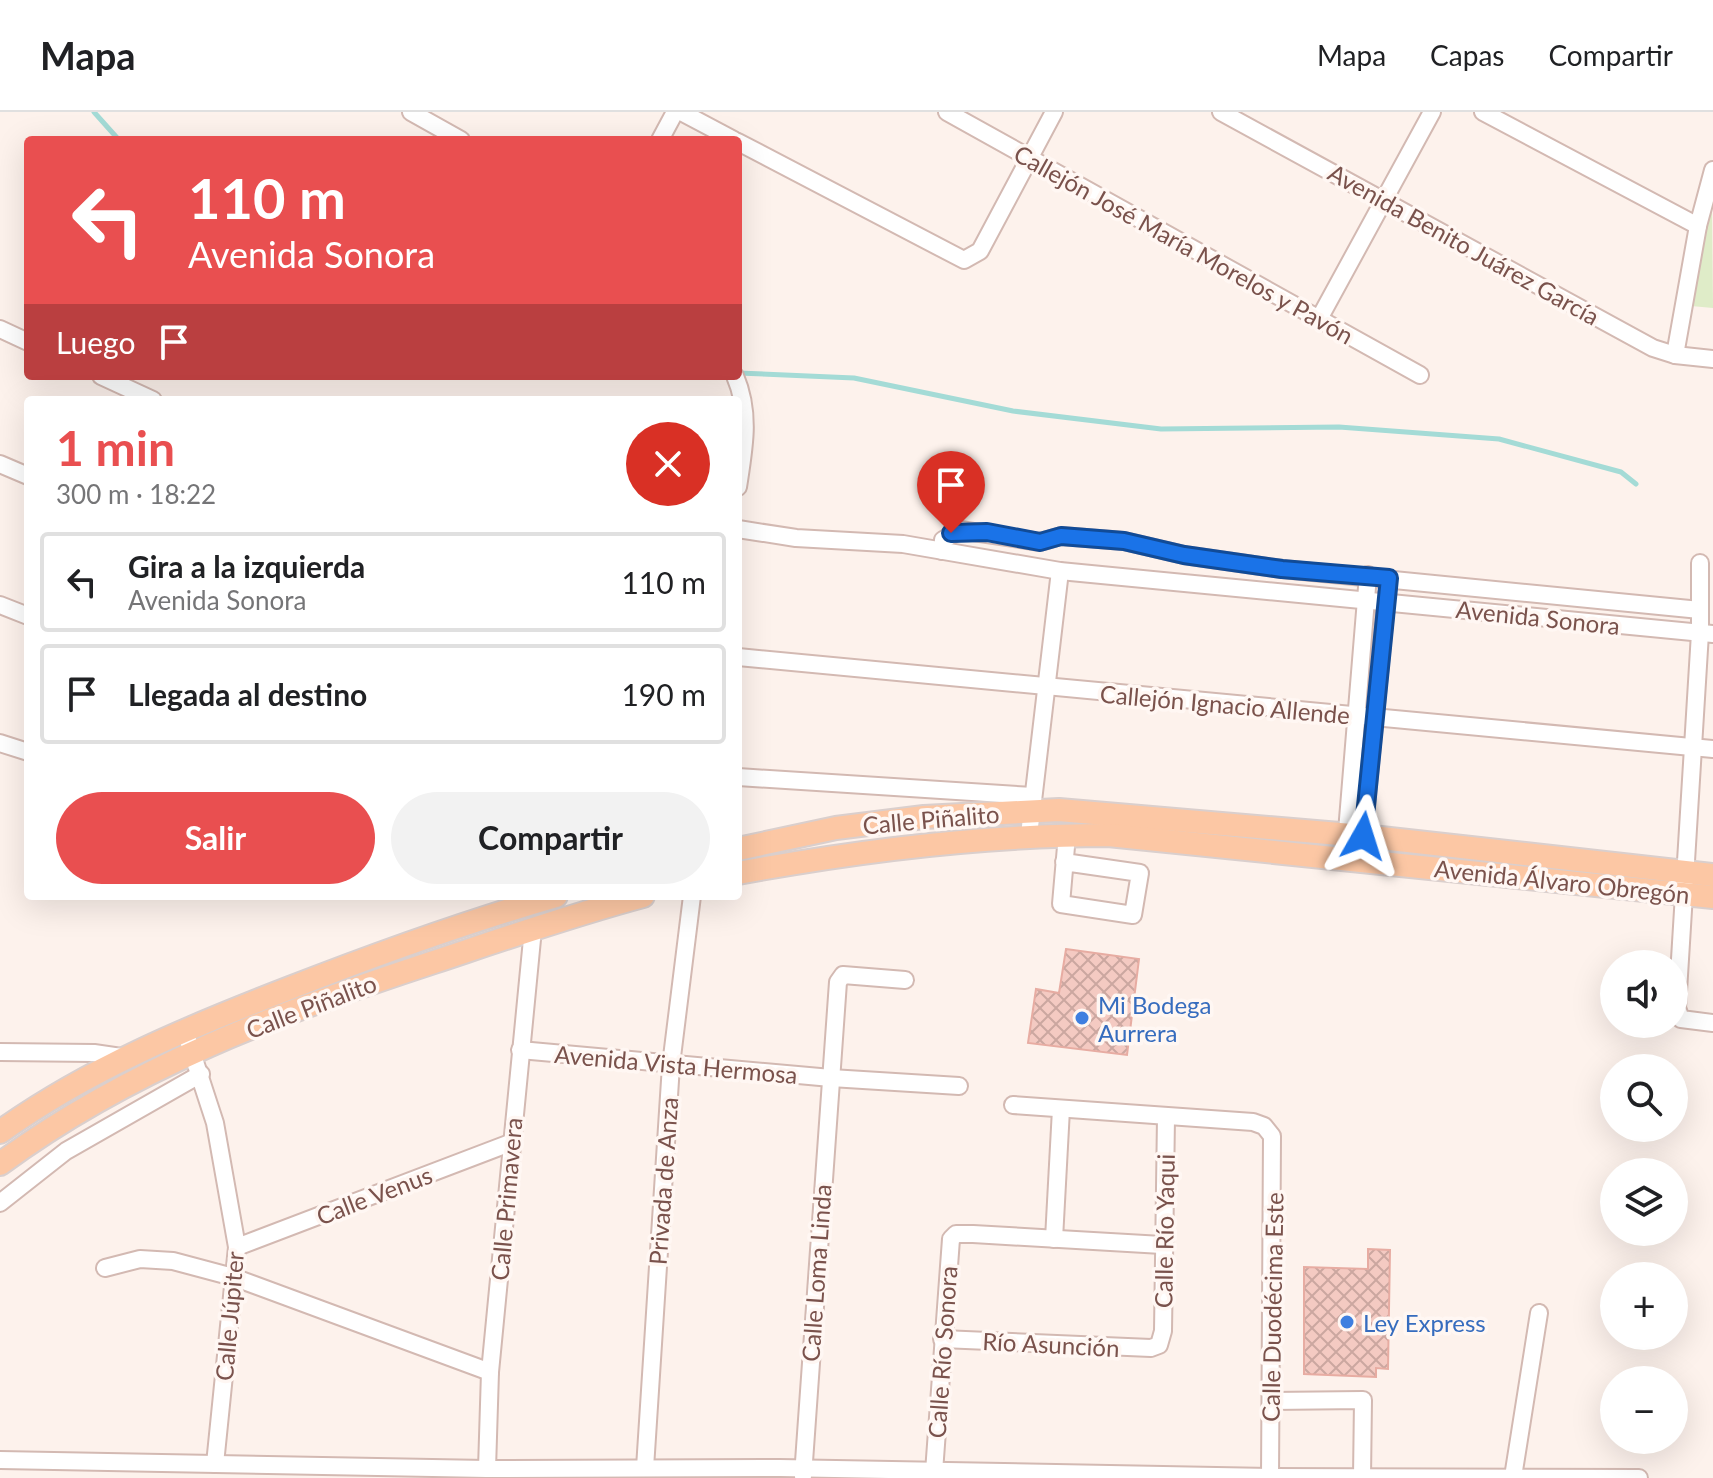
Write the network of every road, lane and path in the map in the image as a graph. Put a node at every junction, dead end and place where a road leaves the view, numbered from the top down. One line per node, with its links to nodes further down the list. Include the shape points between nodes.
1 (411, 112): 9 (street)
2 (675, 112): 10 (street)
3 (681, 112): 11 (street)
4 (947, 112): 13 (street, Callejón José María Morelos y Pavón)
5 (1054, 112): 13 (street)
6 (1221, 112): 15 (street, Avenida Benito Juárez García)
7 (1432, 112): 15 (street)
8 (1483, 112): 16 (street)
9 (454, 136)
10 (662, 136)
11 (727, 136)
12 (742, 144): 13 (street, via 964,260 980,251)
13 (1029, 157): 17 (street, Callejón José María Morelos y Pavón)
14 (1713, 170): 16 (street)
15 (1385, 200): 17 (street); 20 (street, Avenida Benito Juárez García, via 1653,348)
16 (1698, 226): 20 (street)
17 (1319, 319): 22 (street, Callejón José María Morelos y Pavón)
18 (0, 329): 19 (street)
19 (24, 340)
20 (1675, 355): 21 (street, Avenida Benito Juárez García)
21 (1713, 359)
22 (1420, 375)
23 (110, 380): 24 (street)
24 (144, 396)
25 (742, 399): 26 (street)
26 (742, 460)
27 (0, 464): 28 (street)
28 (24, 474)
29 (742, 529): 30 (street)
30 (942, 551): 32 (street); 33 (street, Avenida Sonora, via 943,540 960,530 1040,542 1061,536 1124,541 1282,569)
31 (1700, 563): 38 (street)
32 (1060, 571): 35 (street, Avenida Sonora); 42 (street)
33 (1368, 575): 34 (street, Avenida Sonora); 35 (street)
34 (1389, 578): 36 (street); 38 (street, Avenida Sonora)
35 (1366, 600): 36 (street, Avenida Sonora); 43 (street)
36 (1386, 601): 40 (street, Avenida Sonora); 44 (street)
37 (0, 605): 39 (street)
38 (1700, 610): 40 (street)
39 (24, 614)
40 (1706, 634): 46 (street)
41 (742, 657): 42 (street, Callejón Ignacio Allende)
42 (1046, 687): 43 (street, Callejón Ignacio Allende); 50 (street)
43 (1355, 716): 44 (street, Callejón Ignacio Allende); 53 (street)
44 (1374, 718): 46 (street, Callejón Ignacio Allende); 53 (street)
45 (0, 743): 48 (street)
46 (1693, 747): 47 (street, Callejón Ignacio Allende); 58 (street)
47 (1713, 749)
48 (24, 751)
49 (742, 777): 50 (street, Avenida Álvaro Obregón)
50 (1032, 804): 51 (street); 53 (main road, Avenida Álvaro Obregón); 54 (main road, Calle Piñalito, via 836,828)
51 (1029, 835): 52 (main road, Avenida Álvaro Obregón); 56 (main road, Calle Piñalito, via 926,842)
52 (1067, 835): 53 (main road, Avenida Álvaro Obregón); 55 (street)
53 (1353, 846): 58 (main road, Avenida Álvaro Obregón)
54 (742, 848)
55 (1064, 862): 55 (street, via 1061,904 1133,915 1140,873)
56 (742, 872)
57 (1713, 875): 58 (main road, Avenida Álvaro Obregón)
58 (1684, 883): 59 (main road, Avenida Álvaro Obregón); 65 (street, via 1678,1015)
59 (1713, 897)
60 (544, 900): 66 (main road, Calle Piñalito, via 362,960)
61 (630, 900): 63 (main road, Calle Piñalito)
62 (692, 900): 70 (street, Privada de Anza)
63 (533, 929): 66 (main road, Calle Piñalito); 67 (street, Calle Primavera)
64 (905, 980): 73 (street, Calle Loma Linda, via 843,975 836,995)
65 (1713, 1023)
66 (189, 1041): 69 (main road, Calle Piñalito); 71 (street, Calle Júpiter); 72 (main road, Calle Piñalito)
67 (520, 1050): 70 (street, Avenida Vista Hermosa); 79 (street, Calle Primavera)
68 (0, 1052): 69 (street)
69 (127, 1057): 72 (street); 78 (main road, Calle Piñalito)
70 (671, 1065): 73 (street, Avenida Vista Hermosa); 95 (street, Privada de Anza)
71 (201, 1074): 81 (street, via 66,1151); 84 (street, Calle Júpiter)
72 (140, 1076): 80 (main road, Calle Piñalito, via 44,1131)
73 (831, 1078): 74 (street, Avenida Vista Hermosa); 100 (street, Calle Loma Linda)
74 (959, 1086)
75 (1013, 1105): 76 (street)
76 (1061, 1109): 77 (street); 82 (street)
77 (1166, 1117): 83 (street, Calle Río Yaqui); 91 (street, Calle Duodécima Este, via 1253,1122 1272,1136)
78 (0, 1132)
79 (510, 1143): 84 (street, Calle Venus); 90 (street, Calle Primavera)
80 (0, 1164)
81 (0, 1203)
82 (1054, 1239): 83 (street); 88 (street, Calle Río Sonora, via 956,1234 950,1247)
83 (1162, 1245): 89 (street, Calle Río Yaqui)
84 (237, 1247): 86 (street, Calle Júpiter)
85 (105, 1268): 86 (street, via 151,1259)
86 (233, 1277): 90 (street); 94 (street, Calle Júpiter)
87 (1539, 1313): 103 (street)
88 (942, 1339): 89 (street, Río Asunción); 98 (street, Calle Río Sonora)
89 (1159, 1345)
90 (490, 1372): 96 (street, Calle Primavera)
91 (1271, 1401): 102 (street, via 1363,1400); 105 (street, Calle Duodécima Este)
92 (0, 1460): 93 (street)
93 (47, 1461): 94 (street); 104 (street)
94 (215, 1464): 97 (street)
95 (645, 1468): 99 (street); 101 (street)
96 (487, 1469): 97 (street); 101 (street)
97 (294, 1472)
98 (934, 1472): 100 (street); 105 (street)
99 (776, 1473): 100 (street)
100 (803, 1473)
101 (530, 1474)
102 (1362, 1477): 103 (street); 105 (street)
103 (1513, 1477): 106 (street)
104 (33, 1478)
105 (1270, 1478)
106 (1622, 1478): 107 (street)
107 (1639, 1478)

